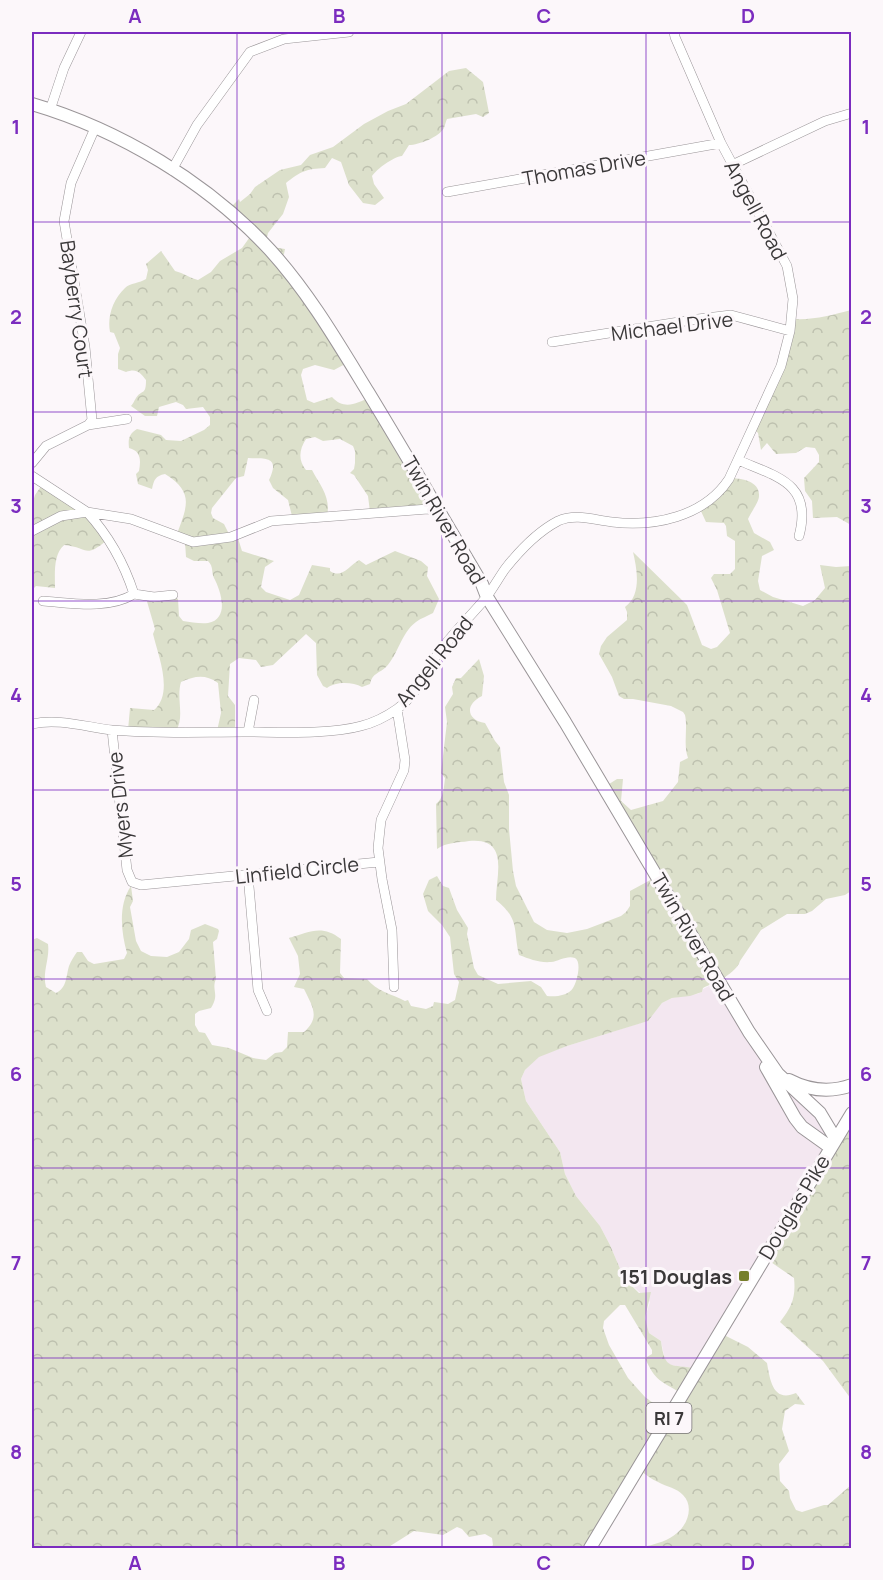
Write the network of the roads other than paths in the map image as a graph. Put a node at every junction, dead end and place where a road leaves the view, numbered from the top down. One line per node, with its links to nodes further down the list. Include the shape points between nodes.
1 (81, 32): 6 (street)
2 (349, 32): 4 (street)
3 (674, 32): 9 (street, Angell Road)
4 (284, 35): 11 (street, via 250,52 197,125)
5 (32, 104): 6 (main road, Twin River Road)
6 (50, 110): 8 (main road, Twin River Road)
7 (852, 112): 10 (street)
8 (95, 128): 11 (main road, Twin River Road); 16 (street, Bayberry Court, via 71,183 64,221 85,347 92,420)
9 (721, 143): 10 (street, Angell Road); 12 (street, Thomas Drive)
10 (732, 165): 13 (street, Angell Road, via 787,266 793,299)
11 (172, 170): 20 (main road, Twin River Road, via 236,218 300,285)
12 (447, 192)
13 (790, 331): 14 (street, Michael Drive, via 739,316 724,316); 17 (street, Angell Road, via 781,366)
14 (552, 342)
15 (127, 419): 16 (street)
16 (88, 425): 18 (street, via 46,446)
17 (738, 460): 23 (street, via 790,485 802,508); 26 (street, Angell Road, via 722,490 678,517 632,524 578,517 545,529 505,569)
18 (32, 463)
19 (32, 476): 21 (street)
20 (439, 510): 21 (street, via 271,521 231,537 193,542 131,519); 26 (main road, Twin River Road)
21 (87, 512): 22 (street, via 62,516); 24 (street, via 118,554)
22 (32, 531)
23 (799, 536)
24 (134, 594): 25 (street); 27 (street, via 104,603)
25 (173, 595)
26 (487, 597): 29 (street, Angell Road); 38 (main road, Twin River Road, via 566,722)
27 (42, 601)
28 (254, 700): 32 (street)
29 (397, 709): 32 (street, Angell Road, via 346,729); 33 (street, Linfield Circle, via 404,770 381,820)
30 (32, 724): 31 (street, Angell Road, via 51,722)
31 (112, 730): 32 (street, Angell Road); 35 (street, Myers Drive, via 124,856)
32 (248, 732)
33 (379, 862): 34 (street, Linfield Circle); 36 (street, via 392,930)
34 (248, 875): 35 (street, Linfield Circle, via 141,885); 37 (street, via 258,990)
35 (130, 880)
36 (394, 987)
37 (267, 1011)
38 (753, 1038): 39 (main road, Twin River Road); 42 (main road, Twin River Road, via 795,1118 802,1127)
39 (778, 1074): 40 (main road, via 814,1089 831,1091); 42 (main road, Twin River Road, via 820,1113)
40 (852, 1085)
41 (852, 1113): 42 (main road, Douglas Pike / RI 7)
42 (832, 1143): 43 (main road, Douglas Pike / RI 7)
43 (590, 1548)

